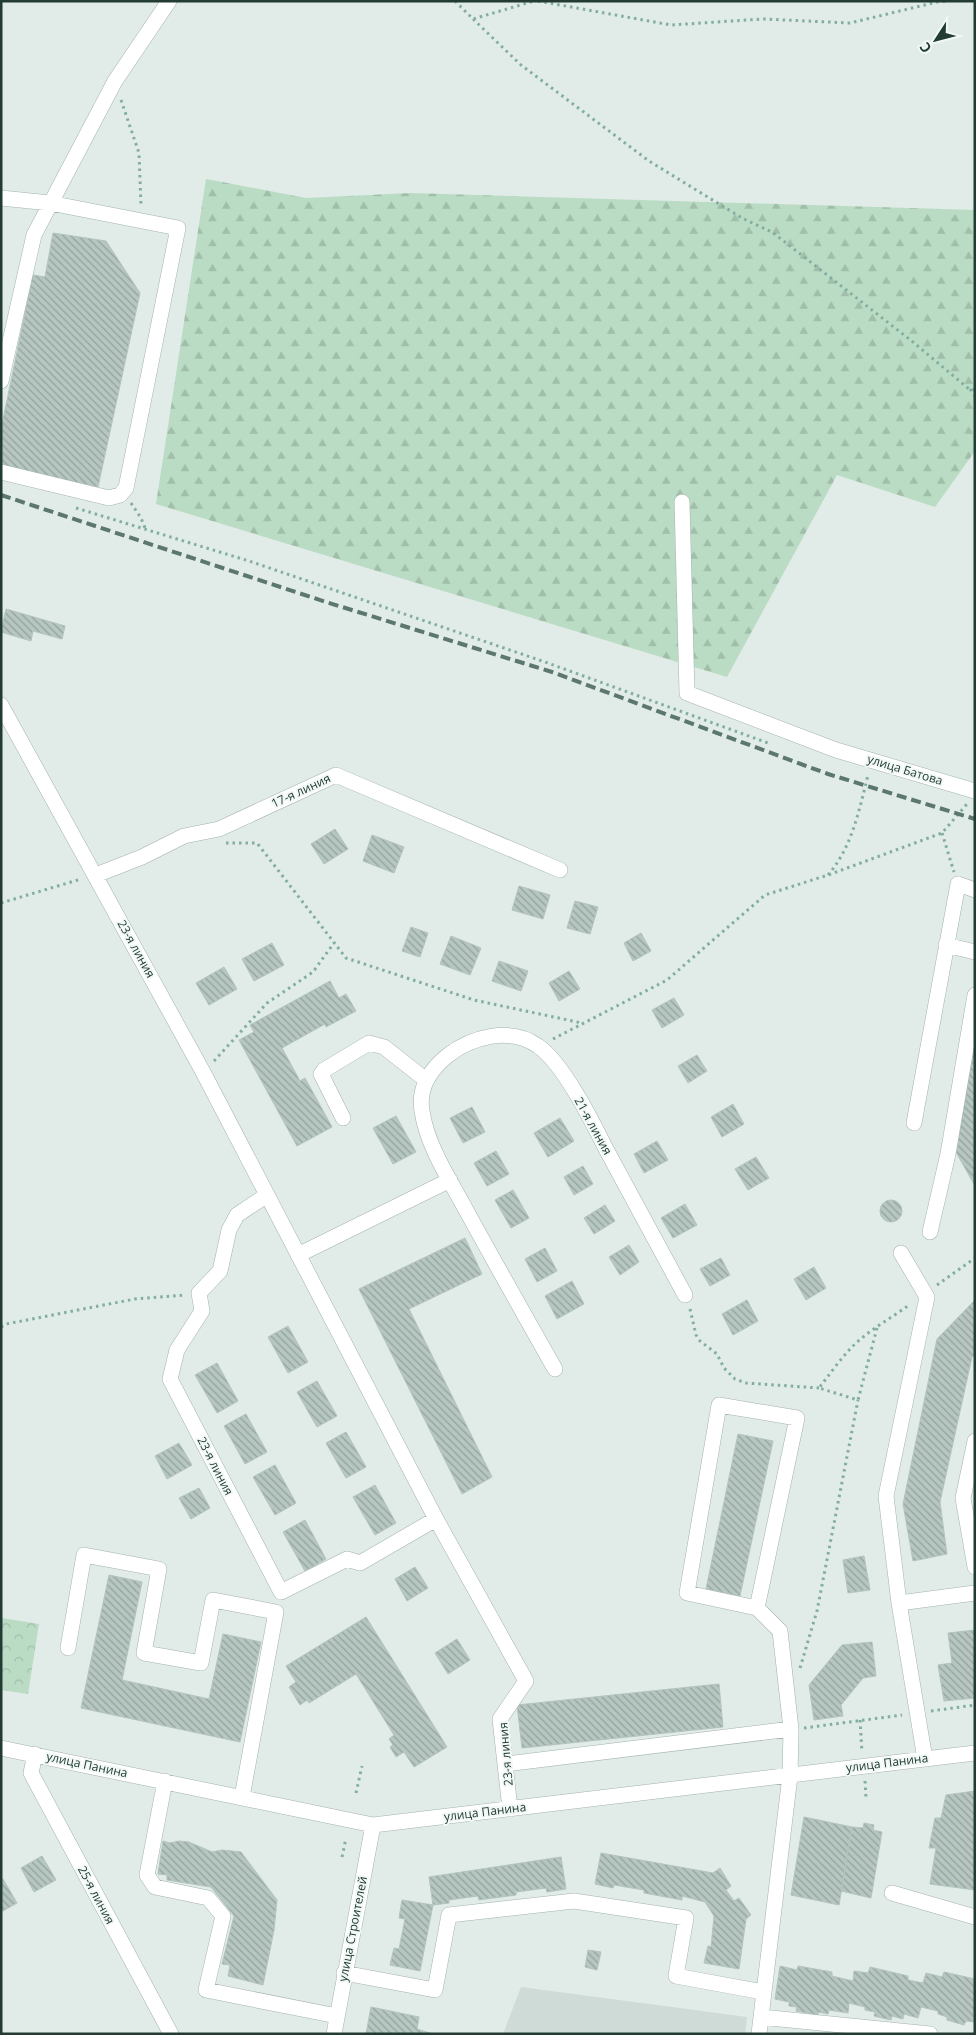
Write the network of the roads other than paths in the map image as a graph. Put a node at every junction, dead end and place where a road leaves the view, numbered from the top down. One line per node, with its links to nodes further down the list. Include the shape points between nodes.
1 (169, 1): 3 (street, via 114,81)
2 (1, 198): 3 (street)
3 (50, 203): 4 (street, via 34,235); 5 (street, via 178,228 126,488 120,495 110,498)
4 (2, 375)
5 (1, 472)
6 (682, 502): 8 (street, улица Батова, via 687,693)
7 (1, 705): 10 (street, 23-я линия)
8 (972, 797)
9 (560, 870): 10 (street, 17-я линия, via 336,775 219,829 184,836)
10 (96, 875): 19 (street, 23-я линия)
11 (975, 890): 12 (street, via 958,884)
12 (946, 945): 13 (street); 17 (street)
13 (975, 952)
14 (975, 995): 20 (street, via 948,1154)
15 (426, 1080): 16 (street, via 384,1047 370,1043 322,1074); 18 (street, via 421,1098 422,1112 430,1143); 23 (street, 21-я линия, via 436,1065 467,1042 489,1036 507,1036 539,1046 563,1074 585,1108)
16 (343, 1118)
17 (914, 1123)
18 (450, 1180): 22 (street); 24 (street)
19 (268, 1195): 22 (street, 23-я линия); 26 (street, 23-я линия, via 236,1215 229,1230 220,1271 199,1293 202,1311 177,1350 170,1379 281,1592 347,1559 360,1563)
20 (930, 1232)
21 (901, 1253): 29 (street, via 927,1297 886,1496)
22 (298, 1255): 26 (street, 23-я линия)
23 (685, 1295)
24 (555, 1369)
25 (975, 1441): 27 (street, via 962,1498)
26 (436, 1519): 37 (street, 23-я линия, via 526,1681 500,1720)
27 (975, 1567)
28 (975, 1593): 29 (street)
29 (899, 1603): 36 (street)
30 (757, 1608): 30 (street, via 687,1593 719,1405 797,1418); 32 (street, via 780,1631)
31 (68, 1648): 40 (street, via 84,1555 159,1569 144,1653 202,1663 213,1600 276,1612)
32 (791, 1729): 37 (street); 38 (street)
33 (1, 1748): 35 (street, улица Панина)
34 (975, 1753): 36 (street, улица Панина)
35 (35, 1754): 39 (street, улица Панина); 49 (street, 25-я линия, via 31,1773)
36 (925, 1759): 38 (street, улица Панина)
37 (506, 1764): 41 (street, 23-я линия)
38 (790, 1776): 41 (street, улица Панина); 46 (street)
39 (164, 1781): 40 (street, улица Панина); 47 (street, via 147,1875 155,1887 208,1898 223,1916 206,1990)
40 (242, 1797): 42 (street, улица Панина)
41 (510, 1809): 42 (street, улица Панина)
42 (373, 1825): 45 (street, улица Строителей)
43 (892, 1893): 44 (street)
44 (975, 1917)
45 (344, 1973): 46 (street, via 435,1990 449,1915 574,1901 686,1918 676,1976); 47 (street, улица Строителей)
46 (763, 1992): 48 (street)
47 (336, 2016): 50 (street, улица Строителей)
48 (761, 2017): 51 (street); 52 (street)
49 (171, 2034)
50 (334, 2034)
51 (759, 2034)
52 (930, 2034)

